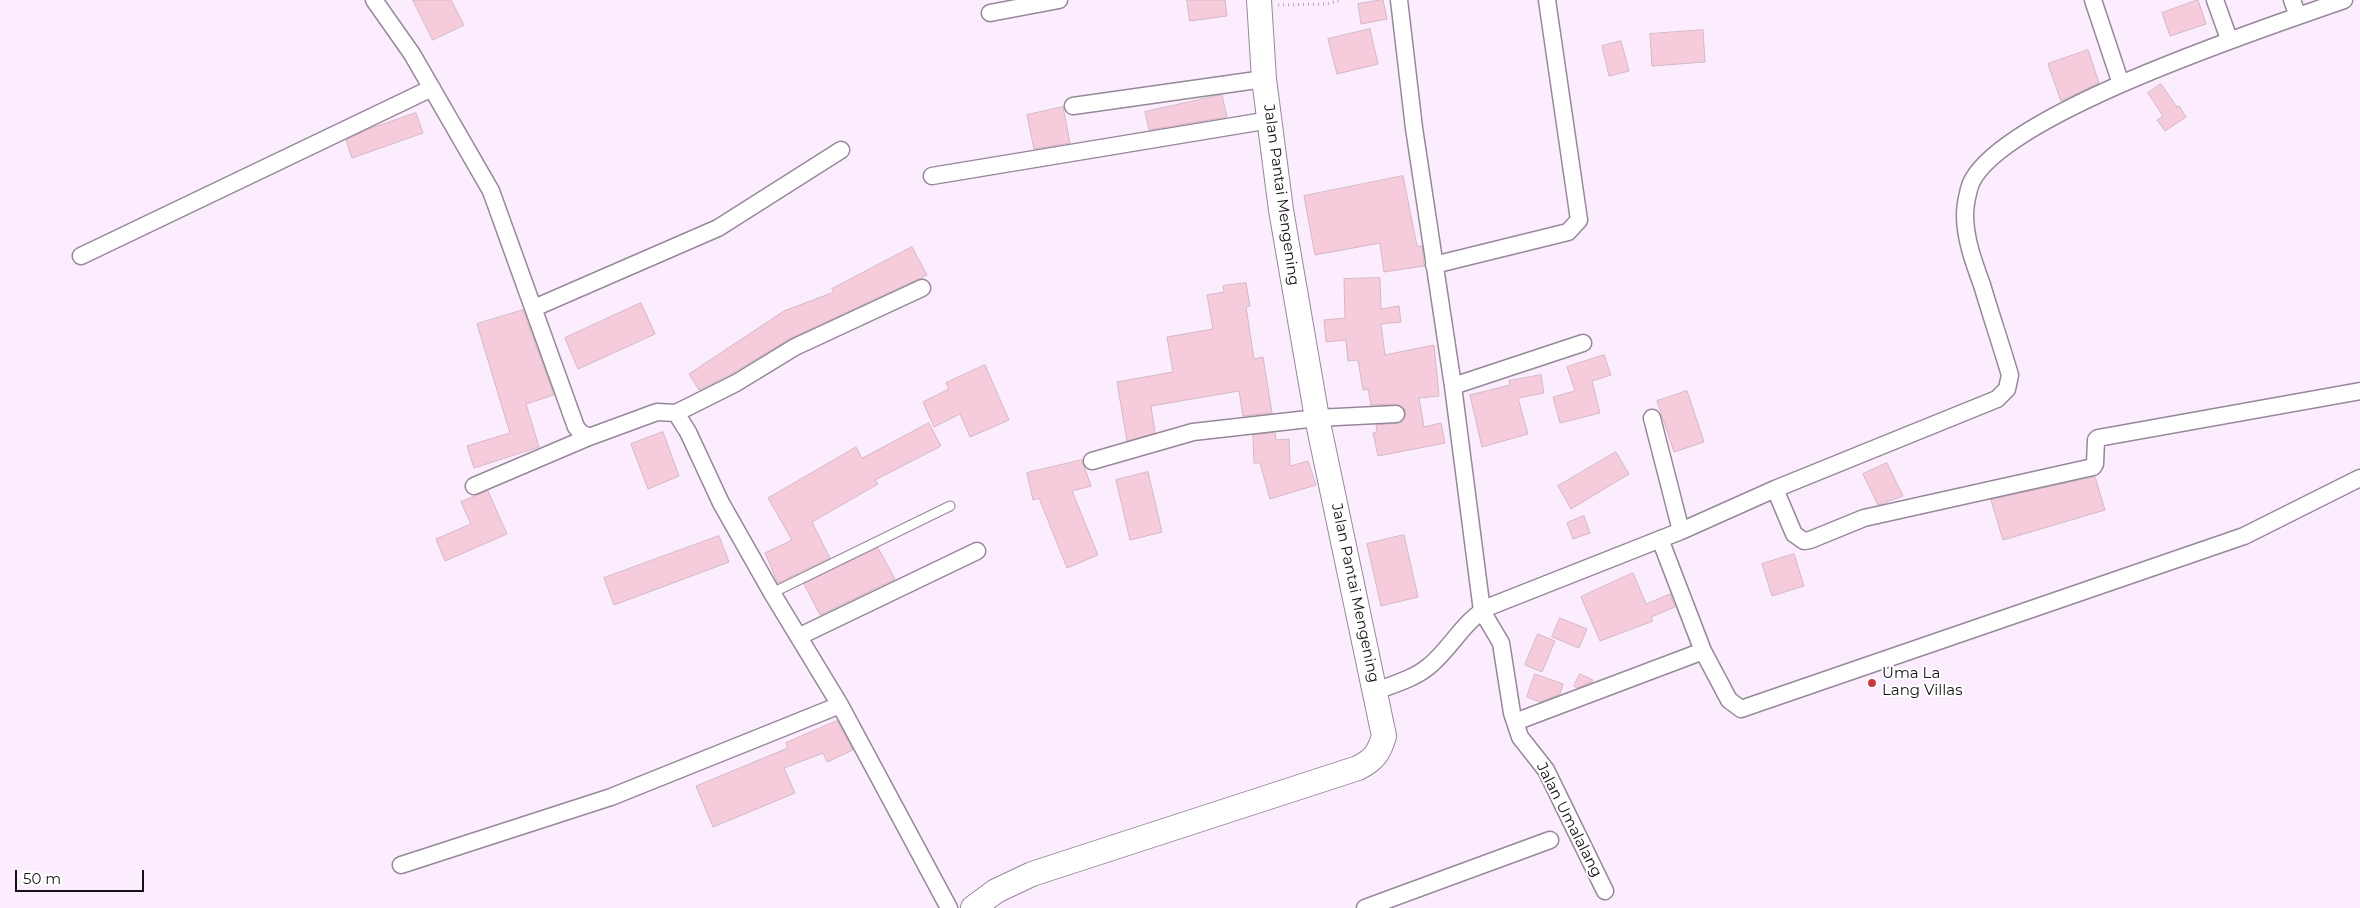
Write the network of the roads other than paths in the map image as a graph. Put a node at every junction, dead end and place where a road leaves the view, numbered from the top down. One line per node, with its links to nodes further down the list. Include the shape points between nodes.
1 (374, 0): 15 (street)
2 (1059, 0): 10 (street)
3 (1399, 0): 21 (street)
4 (1547, 0): 21 (street, via 1579,220 1568,232)
5 (2093, 0): 14 (street)
6 (2215, 0): 12 (street)
7 (2292, 0): 11 (street)
8 (2344, 0): 11 (street)
9 (1259, 3): 13 (street, Jalan Pantai Mengening)
10 (990, 13)
11 (2298, 16): 12 (street)
12 (2229, 40): 14 (street)
13 (1264, 80): 16 (street); 17 (street, Jalan Pantai Mengening)
14 (2121, 84): 35 (street, via 2025,132 1981,166 1970,187 1965,215 1970,249 2010,375 2007,389 1984,406)
15 (432, 88): 20 (street); 23 (street, via 491,191)
16 (1073, 106)
17 (1270, 120): 19 (street); 29 (street, Jalan Pantai Mengening, via 1281,210)
18 (841, 150): 23 (street, via 718,228)
19 (932, 176)
20 (81, 256)
21 (1434, 264): 25 (street)
22 (922, 288): 27 (street, via 795,347)
23 (534, 308): 31 (street, via 576,427)
24 (1582, 343): 25 (street)
25 (1453, 386): 41 (street)
26 (2360, 392): 35 (street, via 2098,438 2093,467 1864,518 1804,541 1794,534)
27 (676, 413): 31 (street, via 657,412); 40 (street)
28 (1396, 414): 29 (street)
29 (1317, 418): 32 (street, via 1193,432); 44 (street, Jalan Pantai Mengening)
30 (1652, 418): 37 (street)
31 (589, 437): 34 (street)
32 (1092, 460)
33 (2360, 478): 43 (street, via 2244,536 1741,709 1729,700)
34 (474, 486)
35 (1775, 489): 37 (street)
36 (950, 506): 40 (lane)
37 (1681, 531): 38 (street)
38 (1660, 539): 41 (street); 43 (street)
39 (977, 551): 42 (street)
40 (772, 593): 42 (street)
41 (1486, 608): 44 (street, via 1428,667 1409,679); 46 (street, Jalan Umalalang, via 1501,643)
42 (800, 636): 45 (street)
43 (1703, 651): 46 (street)
44 (1376, 691): 51 (street, Jalan Pantai Mengening, via 1384,736 1377,756 1358,768 1032,874 996,891)
45 (840, 705): 48 (street, via 611,798); 50 (street)
46 (1515, 722): 49 (street, Jalan Umalalang, via 1520,736 1546,770)
47 (1550, 840): 52 (street)
48 (401, 865)
49 (1605, 892)
50 (949, 908)
51 (973, 908)
52 (1365, 908)

